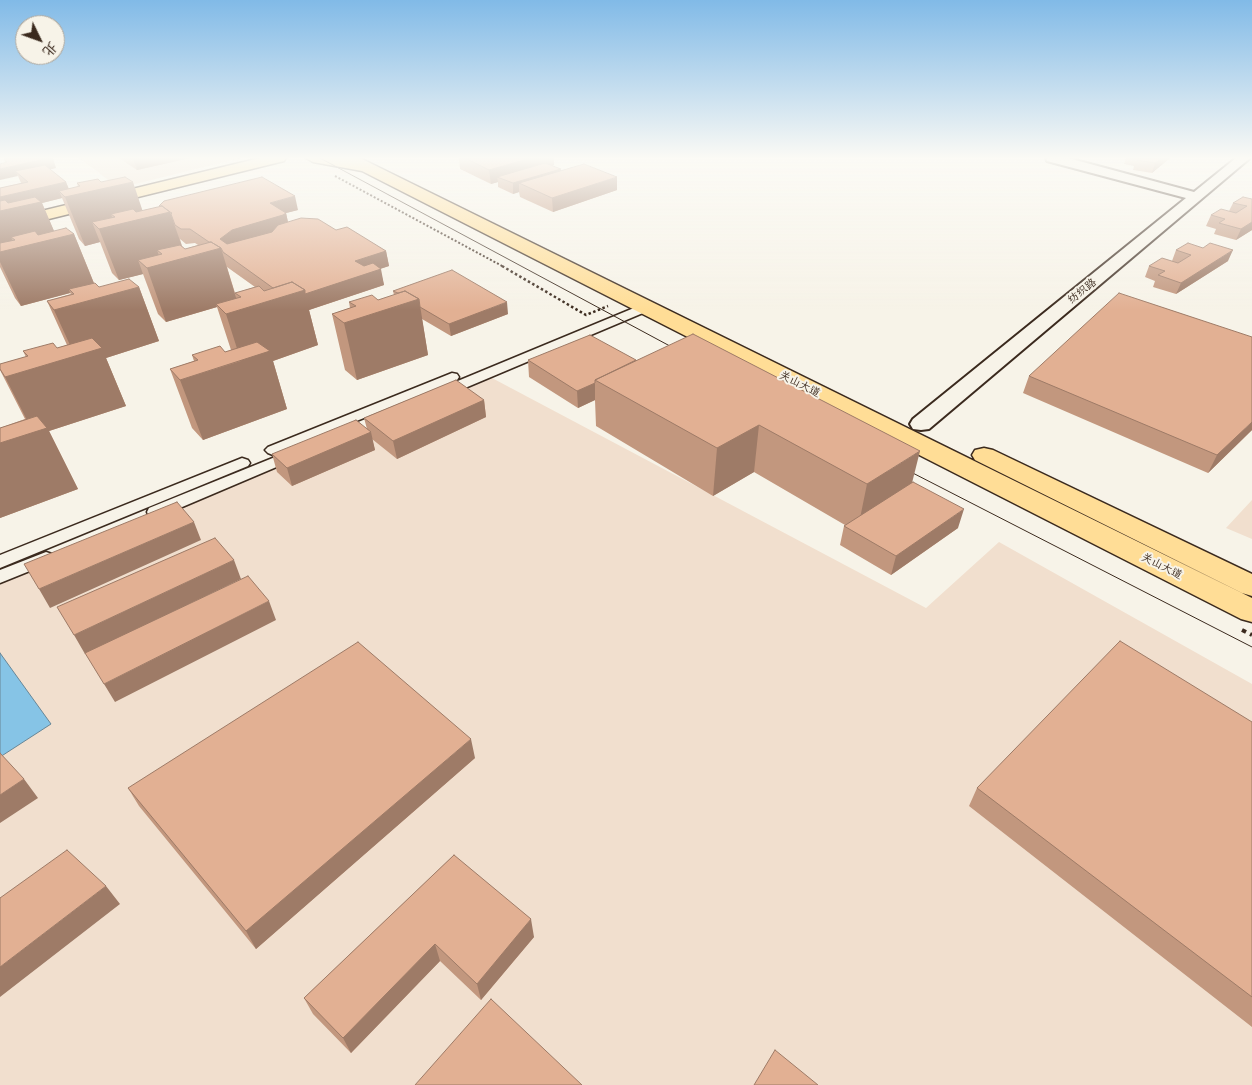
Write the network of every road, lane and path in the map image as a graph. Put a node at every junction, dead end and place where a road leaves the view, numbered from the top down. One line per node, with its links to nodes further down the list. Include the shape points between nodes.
1 (61, 209): 7 (main road)
2 (65, 209): 7 (main road)
3 (396, 209): 8 (path, via 586,315 614,304)
4 (458, 209): 8 (main road, 关山大道)
5 (469, 209): 9 (main road, 关山大道)
6 (1182, 209): 9 (main road, 纺织路)
7 (0, 224)
8 (635, 305): 10 (street); 11 (street); 13 (main road, 关山大道)
9 (921, 424): 12 (main road, 关山大道)
10 (0, 562)
11 (0, 577)
12 (1252, 586)
13 (1252, 611)
14 (1235, 626): 15 (path)
15 (1252, 635)

